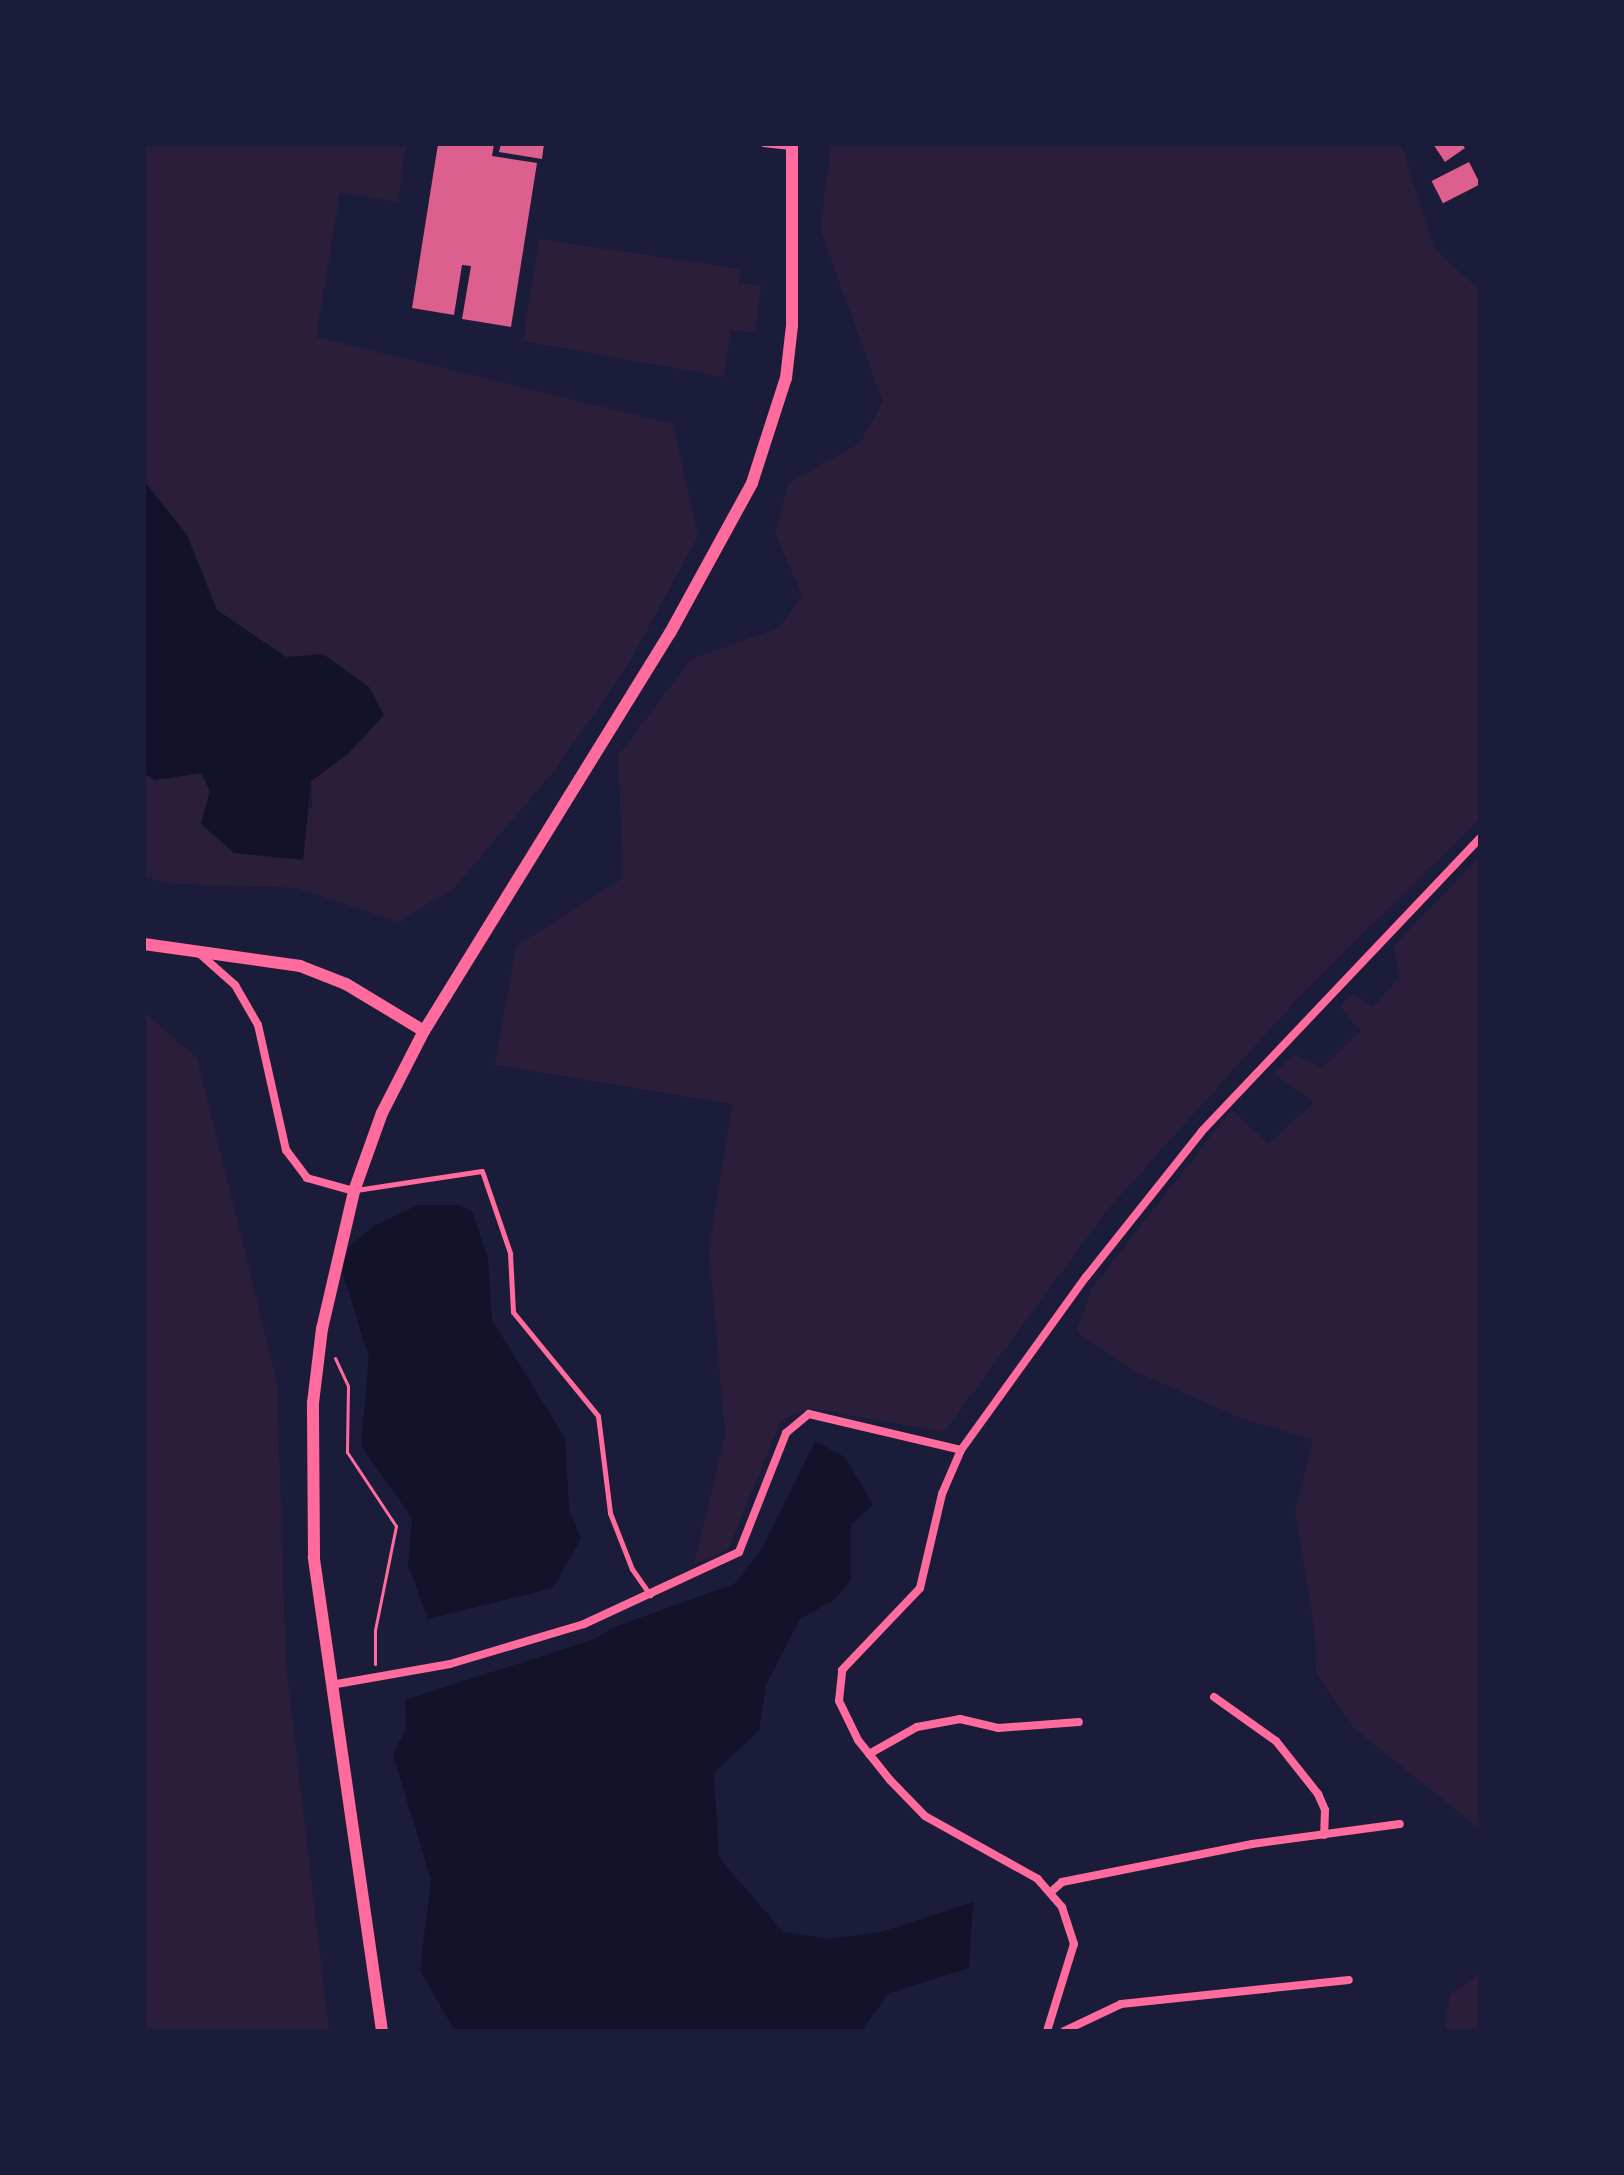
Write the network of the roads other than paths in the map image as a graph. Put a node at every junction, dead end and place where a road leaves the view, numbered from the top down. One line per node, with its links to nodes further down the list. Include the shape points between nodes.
1 (763, 144): 2 (lane)
2 (792, 146): 6 (street, via 788,365 752,483 670,633)
3 (1480, 838): 8 (street, via 1202,1131 987,1408)
4 (144, 944): 5 (street)
5 (193, 950): 6 (street, via 300,966 346,984); 7 (street, via 235,985 258,1025 286,1150 307,1178)
6 (424, 1031): 7 (street, via 382,1113)
7 (354, 1191): 9 (lane, via 482,1171 510,1253 513,1312 598,1416 610,1513 632,1569); 10 (street, via 322,1329 313,1403 314,1557)
8 (961, 1450): 9 (street, via 809,1414 786,1433 739,1552); 13 (street, via 942,1494 920,1588 842,1670 839,1701)
9 (650, 1595): 10 (street, via 584,1624 450,1664)
10 (331, 1685): 18 (street)
11 (1214, 1697): 15 (street, via 1276,1741 1318,1794 1325,1810)
12 (1079, 1722): 13 (street, via 998,1728 960,1719 917,1727)
13 (869, 1754): 16 (street, via 925,1816)
14 (1400, 1824): 15 (street)
15 (1324, 1835): 16 (street, via 1062,1882)
16 (1051, 1892): 19 (street, via 1071,1925 1074,1944)
17 (1349, 1980): 20 (street, via 1121,2004)
18 (382, 2031)
19 (1047, 2031)
20 (1064, 2031)

